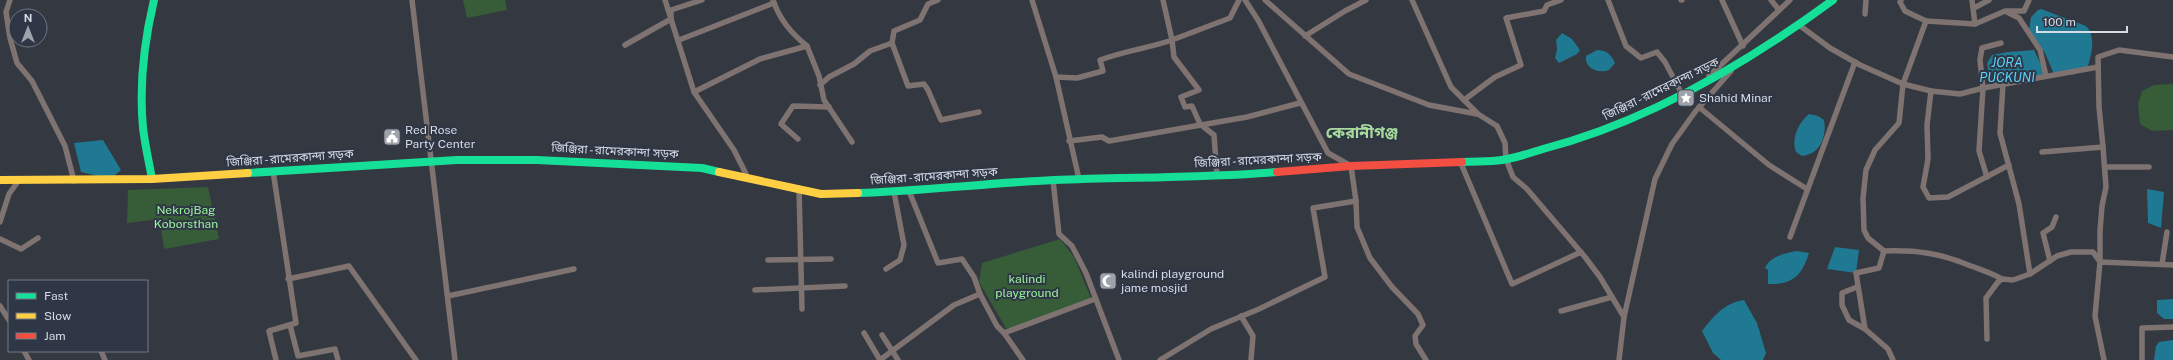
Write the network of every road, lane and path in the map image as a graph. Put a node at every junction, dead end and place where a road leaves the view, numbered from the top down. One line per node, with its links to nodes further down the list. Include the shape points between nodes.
1 (10, 0): 84 (street, via 6,12 17,63 32,81 65,146)
2 (154, 0): 79 (main road, via 145,51 142,88 143,128)
3 (412, 0): 69 (street)
4 (665, 0): 30 (street)
5 (702, 0): 30 (street, via 670,10)
6 (938, 0): 38 (street, via 928,4 920,20 894,31)
7 (1032, 0): 47 (street)
8 (1163, 0): 36 (street, via 1173,34)
9 (1239, 0): 36 (street, via 1230,18)
10 (1245, 0): 57 (street, via 1258,20)
11 (1265, 0): 34 (street)
12 (1366, 0): 34 (street, via 1345,10)
13 (1412, 0): 56 (street, via 1451,87)
14 (1561, 0): 56 (street, via 1547,5 1544,11 1506,18 1521,65 1495,77)
15 (1608, 0): 55 (street, via 1626,46 1641,58 1657,52)
16 (1722, 0): 41 (street)
17 (1771, 0): 27 (street)
18 (1790, 0): 27 (street)
19 (1833, 0): 33 (main road, জিঞ্জিরা - রামেরকান্দা সড়ক)
20 (1866, 0): 29 (street)
21 (1901, 0): 31 (street, via 1906,11)
22 (1972, 0): 26 (street)
23 (1989, 0): 26 (street)
24 (2029, 0): 28 (street, via 2024,11)
25 (773, 1): 35 (street); 40 (street, via 780,19 792,34)
26 (1974, 8): 32 (street)
27 (1779, 10): 41 (street)
28 (2005, 10): 32 (street); 46 (street, via 2019,18 2040,50)
29 (1865, 14)
30 (671, 20): 35 (street); 39 (street)
31 (1926, 21): 32 (street); 49 (street)
32 (1975, 24)
33 (1799, 26): 43 (street); 44 (main road, জিঞ্জিরা - রামেরকান্দা সড়ক)
34 (1305, 36): 61 (street, via 1348,74 1429,105)
35 (679, 40): 54 (street)
36 (1172, 40): 47 (street, via 1100,60 1103,71 1077,78); 62 (street, via 1174,57 1199,90 1181,96 1185,107 1192,106)
37 (2001, 42): 52 (street, via 1982,48 1980,60)
38 (892, 43): 51 (street, via 870,50 854,64 829,77); 60 (street, via 908,86 924,84 941,120)
39 (625, 45)
40 (807, 46): 51 (street); 54 (street, via 760,60)
41 (1743, 46): 48 (street)
42 (2173, 57): 45 (street, via 2119,50 2098,57)
43 (1855, 62): 49 (street); 86 (street)
44 (1736, 66): 48 (main road, জিঞ্জিরা - রামেরকান্দা সড়ক); 59 (street)
45 (2098, 67): 46 (street); 66 (street)
46 (2046, 76): 50 (street)
47 (1056, 77): 64 (street)
48 (1701, 83): 55 (main road, জিঞ্জিরা - রামেরকান্দা সড়ক)
49 (1903, 84): 53 (street); 96 (street, via 1899,123 1875,150 1866,170 1863,198 1864,230 1868,238)
50 (2003, 84): 52 (street); 71 (street, via 2000,133)
51 (820, 85): 58 (street)
52 (1983, 88): 53 (street, via 1960,94); 78 (street, via 1979,152)
53 (1931, 91): 78 (street, via 1927,125 1928,159 1923,187 1929,198 1948,197)
54 (694, 92): 76 (street, via 734,150)
55 (1682, 94): 68 (main road, জিঞ্জিরা - রামেরকান্দা সড়ক, via 1632,120 1584,139)
56 (1464, 100): 61 (street)
57 (1300, 103): 62 (street, via 1247,117); 72 (street, via 1328,153)
58 (828, 107): 63 (street, via 793,106 781,124); 65 (street)
59 (1699, 107): 86 (street, via 1769,165); 122 (street, via 1672,144 1655,179)
60 (979, 112)
61 (1478, 114): 68 (street, via 1497,126 1505,142)
62 (1200, 124): 64 (street, via 1109,141 1102,137); 77 (street, via 1214,135)
63 (798, 139)
64 (1069, 140): 80 (street)
65 (852, 142)
66 (2103, 147): 67 (street); 73 (street)
67 (2042, 152)
68 (1506, 160): 70 (main road, জিঞ্জিরা - রামেরকান্দা সড়ক); 97 (street, via 1513,176)
69 (431, 161): 75 (main road, জিঞ্জিরা - রামেরকান্দা সড়ক); 76 (main road, জিঞ্জিরা - রামেরকান্দা সড়ক, via 631,163 702,168); 115 (street)
70 (1460, 161): 72 (main road, জিঞ্জিরা - রামেরকান্দা সড়ক); 97 (street, via 1512,284)
71 (2009, 165): 78 (street); 107 (street, via 2019,204)
72 (1351, 166): 77 (main road, জিঞ্জিরা - রামেরকান্দা সড়ক); 89 (street)
73 (2105, 167): 74 (street); 102 (street, via 2106,187 2101,212)
74 (2149, 167)
75 (273, 171): 79 (main road, জিঞ্জিরা - রামেরকান্দা সড়ক); 108 (street)
76 (747, 176): 85 (main road, জিঞ্জিরা - রামেরকান্দা সড়ক)
77 (1217, 176): 80 (main road, জিঞ্জিরা - রামেরকান্দা সড়ক)
78 (1987, 176)
79 (152, 179): 84 (main road, জিঞ্জিরা - রামেরকান্দা সড়ক)
80 (1079, 179): 83 (main road, জিঞ্জিরা - রামেরকান্দা সড়ক)
81 (0, 180): 82 (main road, জিঞ্জিরা - রামেরকান্দা সড়ক)
82 (19, 180): 84 (main road, জিঞ্জিরা - রামেরকান্দা সড়ক); 91 (street, via 9,194)
83 (1053, 180): 87 (main road, জিঞ্জিরা - রামেরকান্দা সড়ক); 117 (street, via 1059,234 1072,246 1086,273)
84 (74, 181)
85 (798, 188): 88 (main road, জিঞ্জিরা - রামেরকান্দা সড়ক, via 821,194); 100 (street)
86 (1807, 189): 93 (street)
87 (909, 191): 88 (main road, জিঞ্জিরা - রামেরকান্দা সড়ক); 114 (street, via 938,263 962,260 974,277)
88 (894, 192): 106 (street, via 904,245 900,260)
89 (1356, 201): 121 (street, via 1313,208 1325,276); 142 (street, via 1357,226 1370,258 1392,287 1418,314 1423,325 1415,336 1416,344)
90 (2056, 217): 101 (street, via 2052,227 2043,233)
91 (0, 222)
92 (2167, 232): 103 (street)
93 (1790, 237)
94 (38, 238): 95 (street, via 21,249)
95 (0, 239)
96 (1884, 251): 109 (street, via 1914,251 1953,258); 111 (street, via 1879,268 1856,273)
97 (1581, 252): 116 (street)
98 (831, 259): 100 (street)
99 (768, 260): 100 (street)
100 (800, 260): 112 (street)
101 (2050, 261): 102 (street, via 2057,256 2093,252); 107 (street)
102 (2100, 262): 103 (street); 145 (street, via 2095,316)
103 (2162, 264): 104 (street)
104 (2173, 265)
105 (574, 269): 115 (street)
106 (886, 269)
107 (2030, 274): 109 (street, via 2013,280)
108 (288, 279): 124 (street, via 296,323); 134 (street, via 349,266)
109 (2002, 279): 130 (street, via 1986,298)
110 (845, 286): 112 (street)
111 (1857, 287): 126 (street); 126 (street, via 1842,293 1842,305 1849,320)
112 (801, 288): 113 (street); 119 (street)
113 (755, 290)
114 (980, 294): 128 (street, via 997,326); 131 (street, via 954,305)
115 (448, 296): 135 (street)
116 (1612, 297): 120 (street); 122 (street)
117 (1095, 299): 128 (street); 139 (street)
118 (0, 306): 123 (street)
119 (802, 309)
120 (1561, 312)
121 (1241, 316): 140 (street, via 1211,329); 141 (street, via 1253,336)
122 (1624, 317): 143 (street)
123 (8, 318)
124 (290, 325): 132 (street, via 269,331); 133 (street, via 298,356 335,349)
125 (2173, 327): 146 (street, via 2142,328)
126 (1865, 329): 144 (street, via 1888,349)
127 (864, 333): 136 (street)
128 (1004, 333): 138 (street)
129 (882, 335): 131 (street)
130 (1987, 339)
131 (893, 351): 136 (street); 137 (street)
132 (276, 360)
133 (338, 360)
134 (416, 360)
135 (455, 360)
136 (880, 360)
137 (898, 360)
138 (1023, 360)
139 (1120, 360)
140 (1160, 360)
141 (1251, 360)
142 (1426, 360)
143 (1619, 360)
144 (1893, 360)
145 (2104, 360)
146 (2142, 360)

